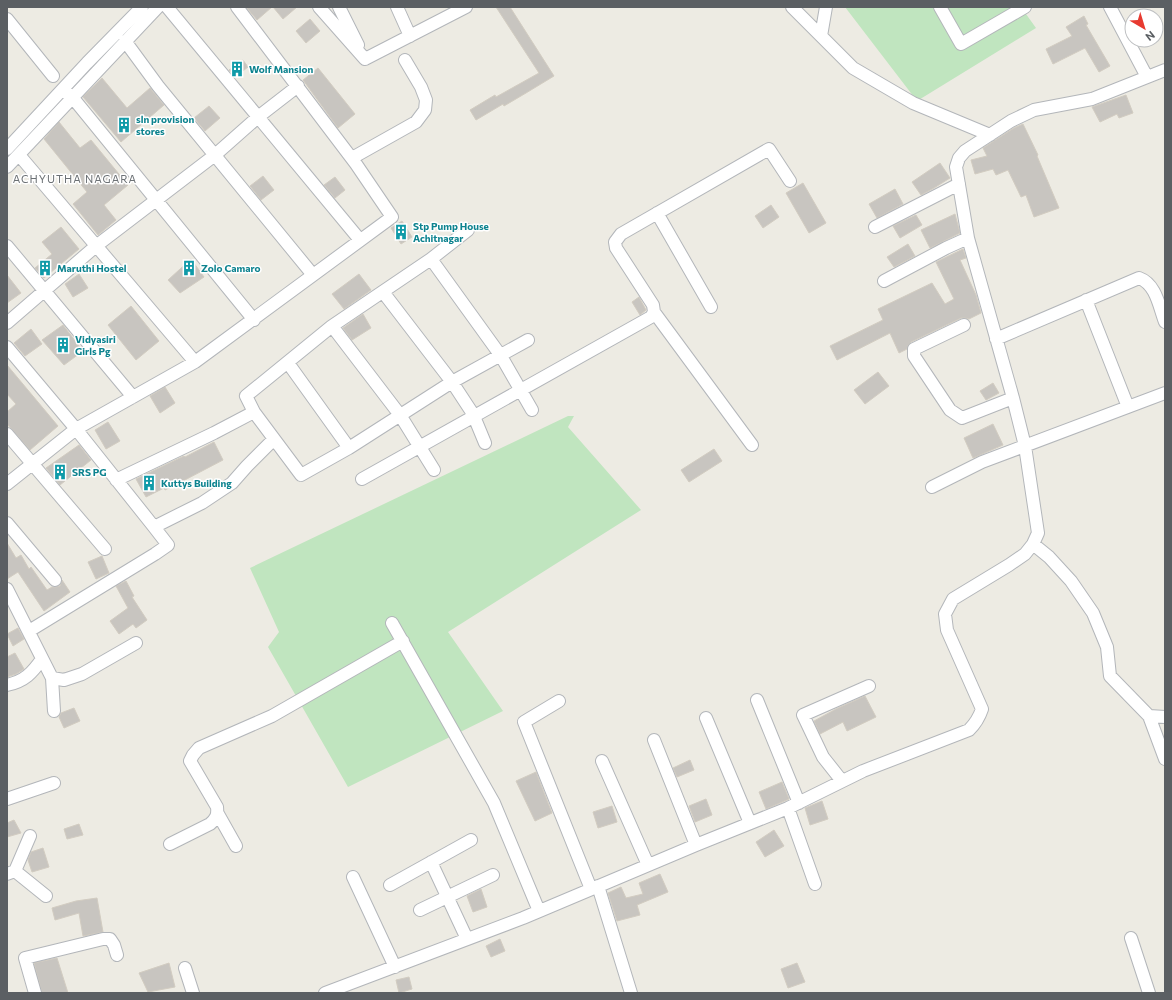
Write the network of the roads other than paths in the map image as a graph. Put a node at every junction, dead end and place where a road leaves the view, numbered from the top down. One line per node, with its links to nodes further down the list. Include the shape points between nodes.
1 (142, 7): 24 (street)
2 (158, 7): 17 (street)
3 (167, 7): 26 (street)
4 (237, 7): 23 (street)
5 (319, 7): 18 (street)
6 (339, 7): 18 (street)
7 (397, 7): 15 (street)
8 (792, 7): 16 (street)
9 (826, 7): 16 (street)
10 (940, 7): 11 (street, via 961,44)
11 (1025, 7)
12 (1110, 7): 22 (street)
13 (463, 8): 15 (street)
14 (7, 19): 21 (street)
15 (410, 36): 18 (street)
16 (821, 36): 27 (street, via 853,68 906,99)
17 (125, 41): 25 (street); 30 (street)
18 (364, 59)
19 (405, 60): 31 (street, via 421,87 426,100 425,110 416,122)
20 (1165, 70): 22 (street)
21 (54, 76)
22 (1147, 77): 27 (street, via 1092,98 1034,110)
23 (298, 86): 26 (street); 31 (street)
24 (63, 89): 25 (street); 28 (street)
25 (73, 98): 29 (street); 35 (street)
26 (258, 117): 30 (street); 40 (street)
27 (990, 134): 34 (street, via 964,151 959,158 956,167)
28 (7, 149)
29 (19, 155): 32 (street); 42 (street)
30 (215, 155): 35 (street); 44 (street)
31 (352, 158): 40 (street, via 392,217)
32 (7, 167)
33 (790, 181): 36 (street, via 769,149)
34 (959, 184): 37 (street); 39 (street)
35 (157, 201): 42 (street); 51 (street)
36 (657, 213): 49 (street); 50 (street, via 621,234 616,242 616,248 653,305)
37 (875, 227)
38 (468, 230): 43 (street)
39 (968, 238): 45 (street); 56 (street)
40 (360, 240): 44 (street)
41 (7, 246): 46 (street)
42 (96, 246): 46 (street); 60 (street)
43 (431, 259): 47 (street); 59 (street)
44 (313, 275): 51 (street)
45 (884, 281)
46 (44, 291): 53 (street); 65 (street)
47 (383, 292): 55 (street); 62 (street)
48 (1086, 300): 52 (street, via 1139,278 1146,280 1153,288); 56 (street); 67 (street)
49 (711, 307)
50 (654, 312): 63 (street, via 651,317); 76 (street)
51 (254, 320): 60 (street)
52 (1165, 322)
53 (7, 323)
54 (964, 325): 66 (street, via 914,350 916,360 950,410 962,418)
55 (332, 326): 61 (street); 70 (street)
56 (996, 339): 66 (street)
57 (528, 340): 59 (street)
58 (7, 347): 72 (street)
59 (501, 356): 62 (street); 63 (street)
60 (195, 362): 65 (street)
61 (288, 363): 69 (street, via 246,396); 79 (street)
62 (452, 382): 70 (street); 71 (street)
63 (520, 390): 68 (street); 71 (street)
64 (1165, 393): 67 (street)
65 (133, 397): 72 (street)
66 (1014, 398): 78 (street)
67 (1128, 407): 78 (street)
68 (532, 410)
69 (254, 412): 74 (street); 83 (street)
70 (400, 415): 77 (street); 79 (street)
71 (474, 416): 75 (street); 77 (street)
72 (76, 430): 80 (street); 83 (street)
73 (7, 434): 80 (street)
74 (274, 439): 79 (street, via 301,475); 87 (street, via 232,483 202,503)
75 (485, 443)
76 (752, 445)
77 (419, 446): 81 (street); 82 (street)
78 (1025, 446): 85 (street, via 982,462); 88 (street, via 1038,533)
79 (349, 448)
80 (32, 463): 84 (street); 89 (street)
81 (434, 470)
82 (362, 479)
83 (116, 480): 87 (street)
84 (7, 484)
85 (932, 487)
86 (7, 523): 90 (street)
87 (154, 527): 93 (street, via 168,544)
88 (1033, 544): 103 (street, via 1071,581 1093,613 1107,647 1110,676); 109 (street, via 1025,554 953,599 945,614 947,630 982,709 976,724 969,730)
89 (106, 549)
90 (55, 580)
91 (7, 589): 93 (street)
92 (392, 623): 94 (street)
93 (29, 631): 96 (street)
94 (403, 641): 113 (street, via 272,716 199,748 190,761 217,807); 131 (street, via 494,803)
95 (136, 643): 97 (street, via 82,674 64,680)
96 (42, 659): 97 (street); 98 (street, via 32,673 14,684)
97 (52, 678): 102 (street)
98 (7, 685)
99 (869, 686): 109 (street, via 804,715 823,757)
100 (757, 700): 112 (street)
101 (559, 701): 127 (street, via 524,722)
102 (54, 711)
103 (1149, 716): 104 (street); 107 (street)
104 (1165, 717)
105 (706, 718): 114 (street)
106 (654, 740): 118 (street)
107 (1165, 759)
108 (602, 761): 121 (street)
109 (842, 781): 112 (street)
110 (54, 783): 111 (street)
111 (7, 799)
112 (793, 806): 114 (street); 126 (street)
113 (218, 814): 117 (street, via 210,824); 119 (street)
114 (750, 823): 118 (street)
115 (30, 836): 122 (street)
116 (471, 840): 120 (street)
117 (170, 844)
118 (696, 845): 121 (street)
119 (236, 846)
120 (431, 862): 125 (street); 129 (street)
121 (648, 865): 127 (street)
122 (11, 872): 128 (street)
123 (493, 875): 129 (street)
124 (353, 877): 135 (street)
125 (390, 884)
126 (815, 884)
127 (595, 888): 131 (street); 140 (street)
128 (46, 896)
129 (447, 897): 130 (street); 133 (street)
130 (420, 910)
131 (538, 911): 133 (street)
132 (1131, 938): 141 (street)
133 (467, 939): 135 (street)
134 (117, 955): 137 (street, via 110,939 103,939 25,958)
135 (394, 967): 139 (street)
136 (185, 968): 138 (street)
137 (35, 993)
138 (194, 993)
139 (325, 993)
140 (631, 993)
141 (1149, 993)

